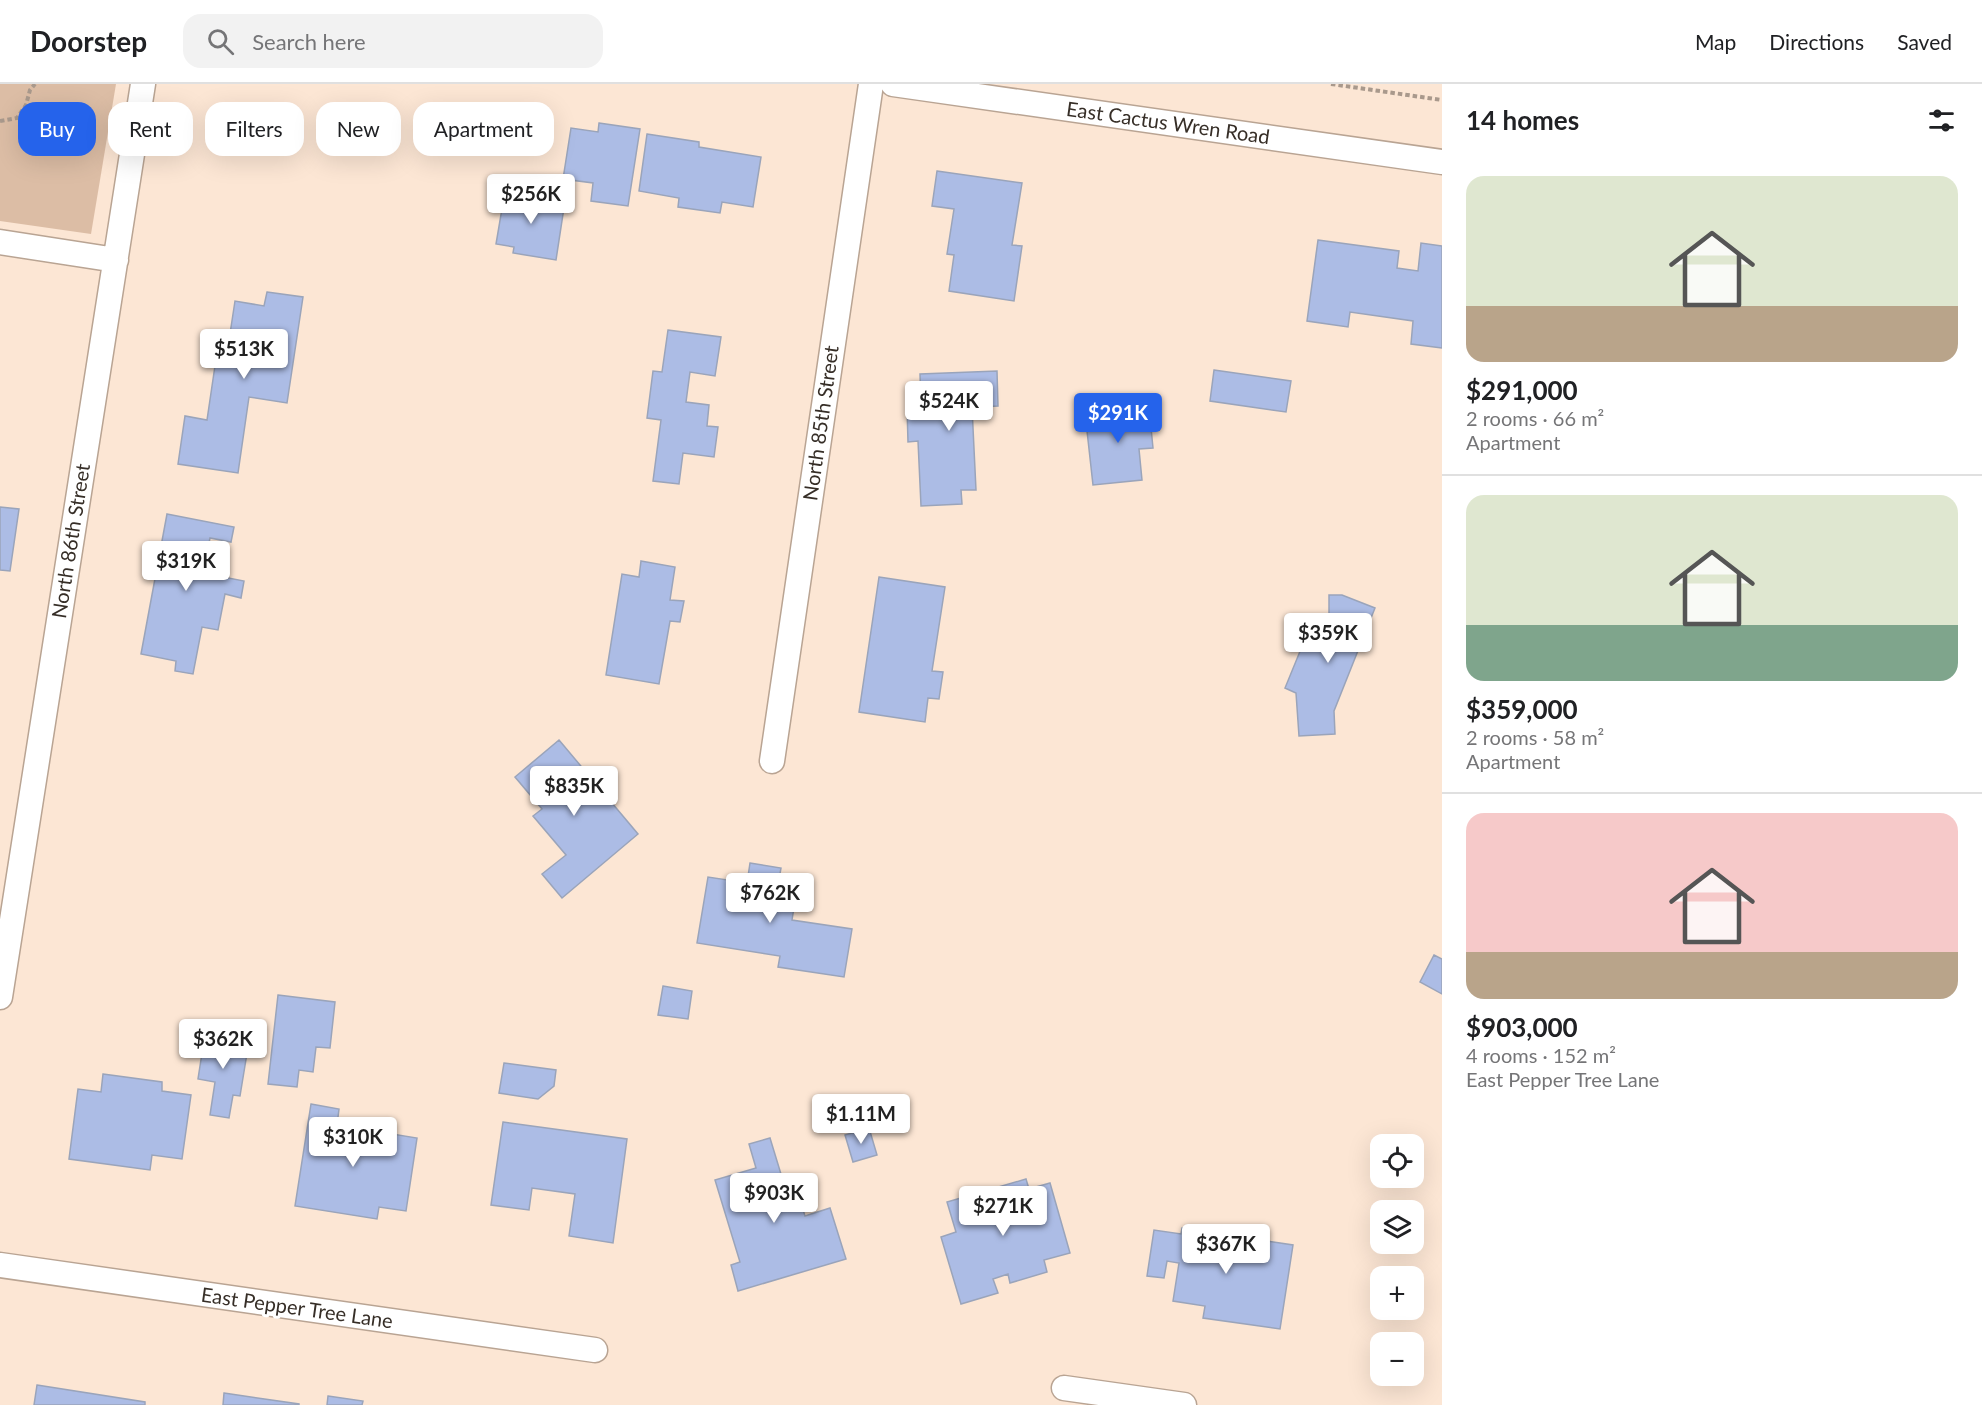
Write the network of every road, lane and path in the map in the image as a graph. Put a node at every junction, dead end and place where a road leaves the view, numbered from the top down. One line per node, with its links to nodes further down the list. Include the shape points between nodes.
1 (35, 84): 7 (path, via 17,118)
2 (143, 84): 10 (street, North 86th Street)
3 (871, 84): 11 (street, North 85th Street)
4 (893, 84): 8 (street, East Cactus Wren Road)
5 (1331, 84): 6 (path)
6 (1442, 100)
7 (0, 121)
8 (1442, 162)
9 (0, 242): 10 (street)
10 (116, 260): 12 (street, North 86th Street)
11 (772, 762)
12 (3, 944): 13 (street, North 86th Street)
13 (0, 997)
14 (0, 1265): 15 (street, East Pepper Tree Lane)
15 (595, 1350)
16 (1064, 1388): 17 (street)
17 (1184, 1405)

